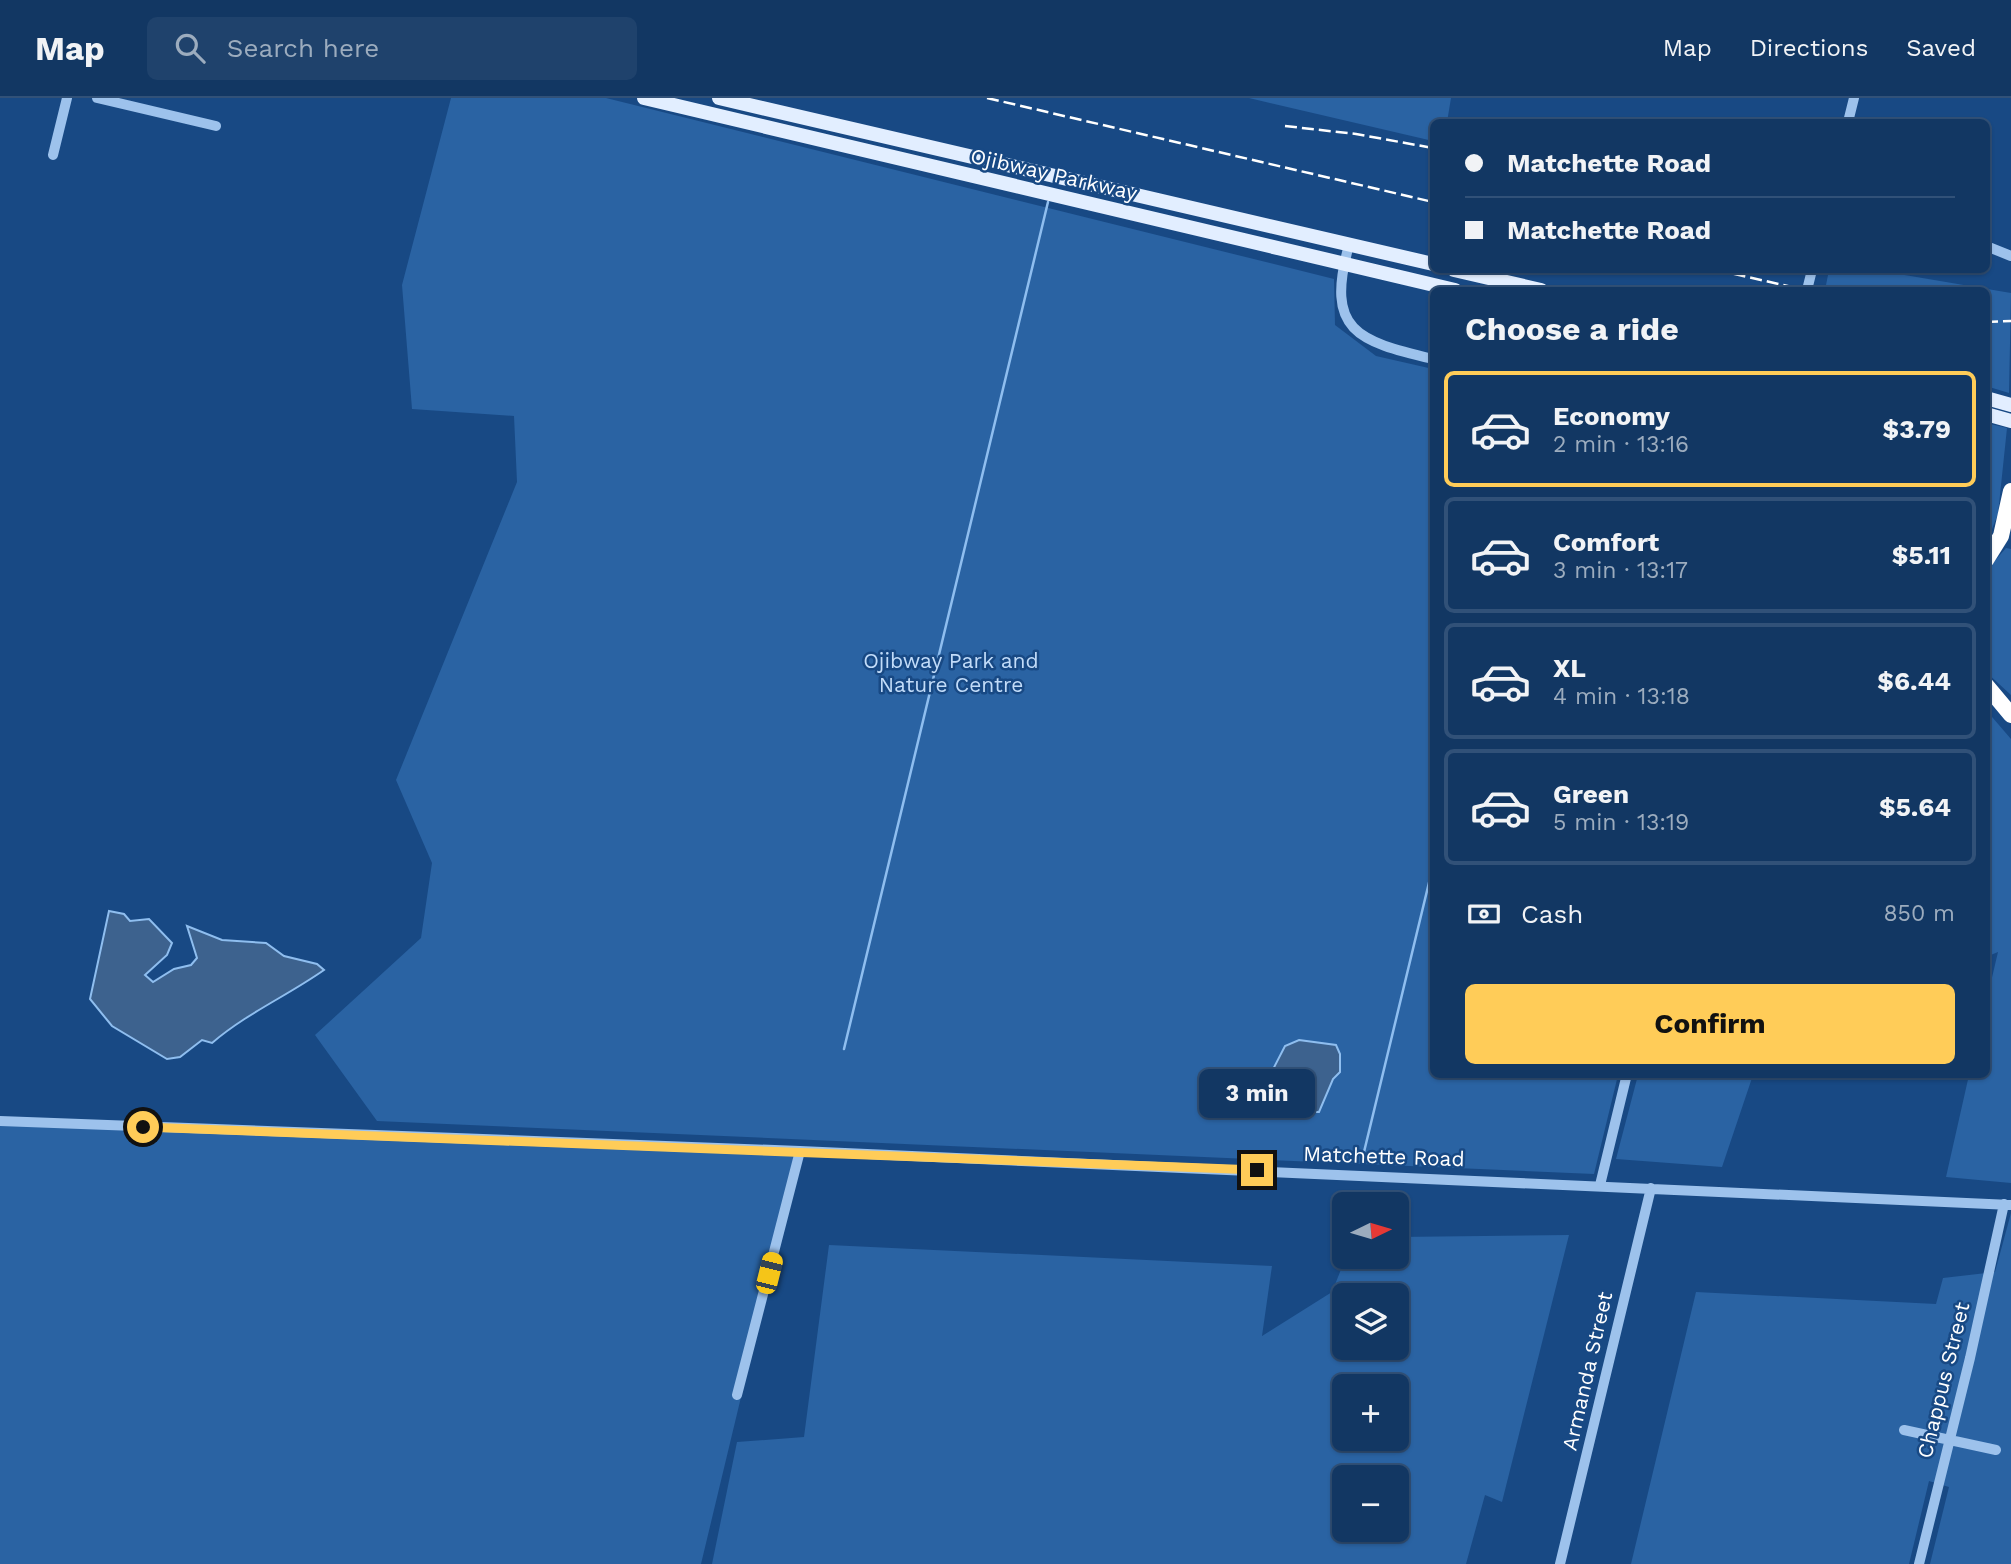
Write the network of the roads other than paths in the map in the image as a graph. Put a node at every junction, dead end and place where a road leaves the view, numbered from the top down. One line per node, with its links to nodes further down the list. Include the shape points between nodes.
1 (67, 98): 8 (street)
2 (97, 98): 7 (street)
3 (644, 98): 13 (main road, Ojibway Parkway)
4 (719, 98): 9 (main road, Ojibway Parkway)
5 (1854, 98): 6 (street)
6 (1849, 119)
7 (216, 126)
8 (53, 155)
9 (1349, 245): 12 (main road, Ojibway Parkway); 13 (street)
10 (1990, 248): 11 (street)
11 (2011, 256)
12 (1430, 263)
13 (1343, 265): 15 (main road, Ojibway Parkway); 17 (street, via 1339,295 1352,328 1368,340)
14 (1467, 273): 16 (main road)
15 (1442, 287)
16 (1528, 287)
17 (1430, 358)
18 (1990, 399): 19 (main road)
19 (2011, 405)
20 (1990, 415): 21 (main road)
21 (2011, 421)
22 (2011, 491): 23 (highway, via 2001,536)
23 (1990, 554)
24 (1990, 690): 25 (highway)
25 (2011, 715)
26 (1626, 1078): 29 (street)
27 (0, 1121): 28 (street, Matchette Road)
28 (800, 1151): 29 (street, Matchette Road); 32 (street)
29 (1600, 1185): 30 (street, Matchette Road)
30 (1651, 1188): 31 (street, Matchette Road); 36 (street, Armanda Street)
31 (2008, 1205): 34 (street, Chappus Street)
32 (737, 1395)
33 (1904, 1430): 34 (street)
34 (1949, 1440): 35 (street); 37 (street, Chappus Street)
35 (1996, 1450)
36 (1560, 1564)
37 (1919, 1564)

